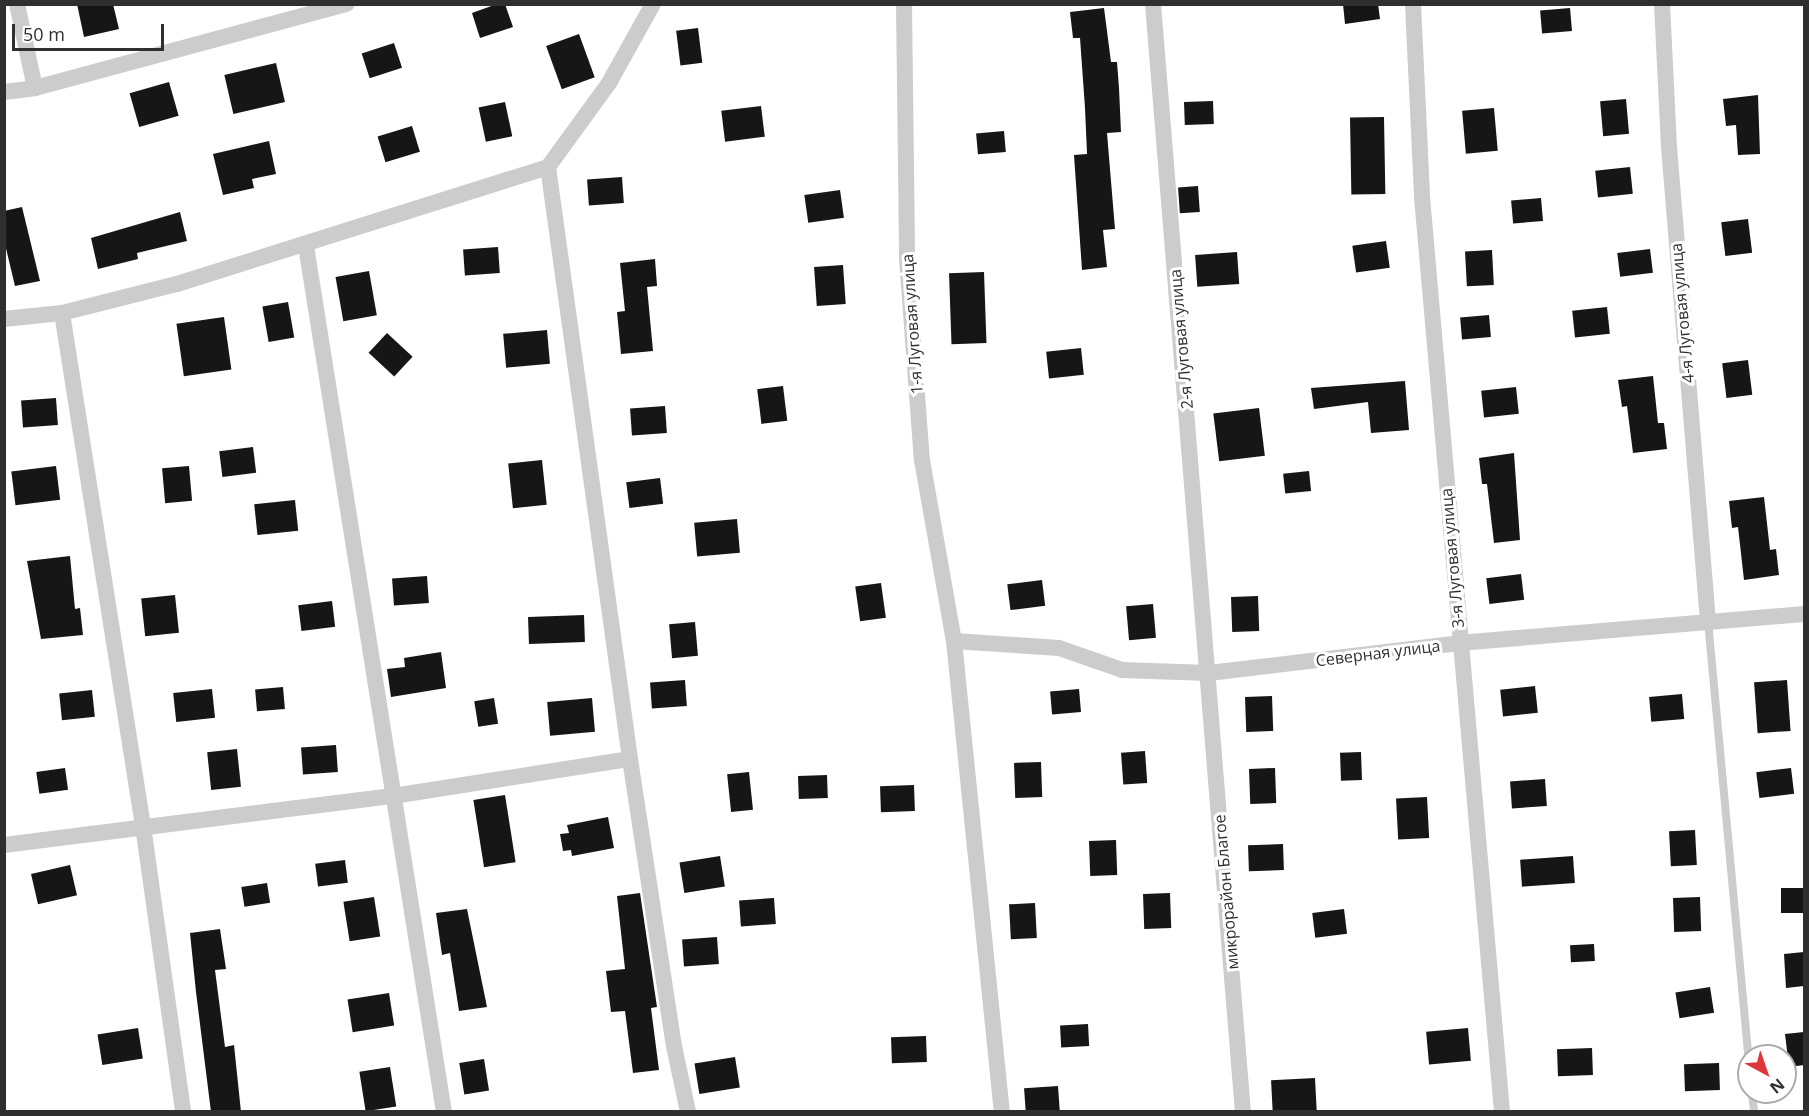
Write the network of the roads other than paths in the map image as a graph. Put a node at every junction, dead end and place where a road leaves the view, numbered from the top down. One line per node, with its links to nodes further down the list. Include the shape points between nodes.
1 (17, 4): 8 (street)
2 (347, 4): 8 (street)
3 (653, 4): 10 (street, via 609,83)
4 (904, 4): 16 (street, 1-я Луговая улица, via 907,258 922,460)
5 (1153, 4): 18 (street, 2-я Луговая улица)
6 (1413, 4): 17 (street, 3-я Луговая улица, via 1422,197)
7 (1662, 4): 15 (street, 4-я Луговая улица, via 1669,147)
8 (35, 88): 9 (street)
9 (4, 92)
10 (548, 167): 11 (street); 19 (street)
11 (306, 246): 12 (street); 20 (street)
12 (62, 313): 13 (street); 21 (street)
13 (4, 318)
14 (1804, 614): 15 (street, Северная улица)
15 (1708, 621): 17 (street, Северная улица); 23 (lane)
16 (954, 641): 18 (street, Северная улица, via 1059,648 1122,670); 27 (street, 1-я Луговая улица)
17 (1459, 644): 18 (street, Северная улица); 29 (street, 3-я Луговая улица)
18 (1209, 673): 28 (street, микрорайон Благое)
19 (630, 759): 20 (street); 26 (street, via 674,1046)
20 (393, 796): 21 (street); 25 (street)
21 (143, 826): 22 (street); 24 (street)
22 (4, 845)
23 (1747, 1044)
24 (183, 1112)
25 (444, 1112)
26 (688, 1112)
27 (1002, 1112)
28 (1243, 1112)
29 (1502, 1112)

